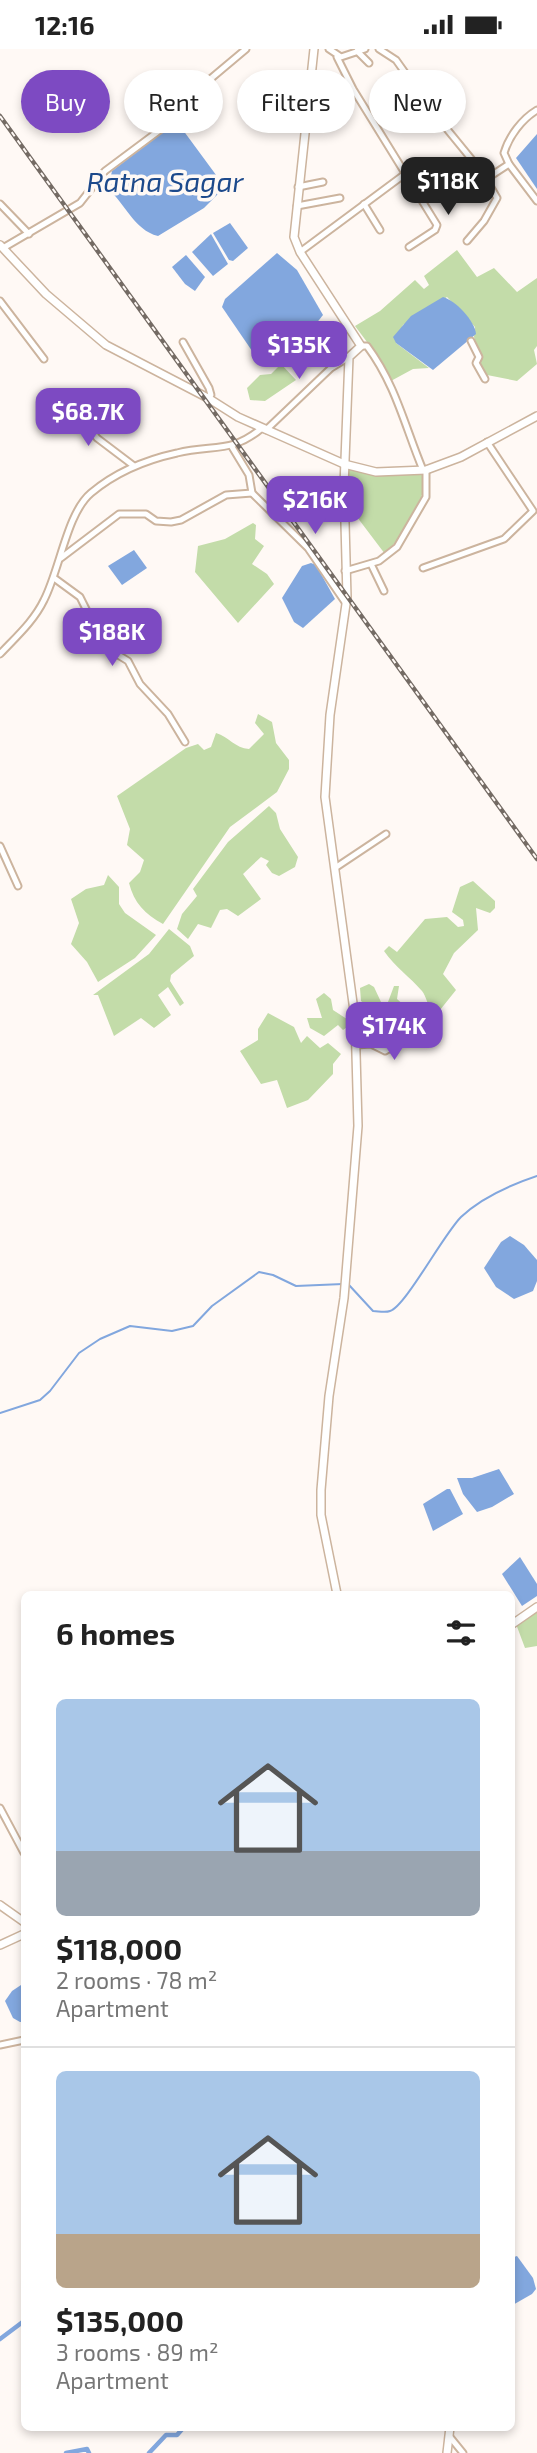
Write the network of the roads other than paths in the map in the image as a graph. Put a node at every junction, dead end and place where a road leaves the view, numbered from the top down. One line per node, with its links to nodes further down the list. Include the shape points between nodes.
1 (246, 49): 21 (street, via 196,91 168,124 105,171 80,203)
2 (314, 49): 14 (main road)
3 (329, 49): 7 (street)
4 (365, 49): 6 (street)
5 (379, 49): 12 (street, via 396,60)
6 (357, 51): 7 (street); 8 (street)
7 (337, 57): 11 (street)
8 (369, 63)
9 (537, 110): 10 (street, via 512,135 504,153)
10 (509, 164): 12 (street); 16 (street)
11 (405, 174): 18 (street); 23 (street, via 437,227)
12 (486, 179): 22 (street, via 498,201)
13 (323, 182): 14 (street)
14 (298, 187): 19 (main road)
15 (340, 198): 19 (street)
16 (537, 201)
17 (0, 204): 21 (street)
18 (365, 204): 20 (street); 25 (street)
19 (296, 206): 25 (main road, via 294,237)
20 (380, 230)
21 (29, 234): 24 (street)
22 (467, 241)
23 (409, 247)
24 (2, 250): 33 (main road, via 93,336)
25 (300, 253): 29 (main road)
26 (0, 301): 31 (street)
27 (471, 341): 32 (street)
28 (183, 342): 33 (street, via 209,388)
29 (361, 346): 30 (main road); 41 (street, via 374,356 397,395)
30 (349, 357): 36 (street); 39 (main road)
31 (44, 359)
32 (485, 379)
33 (208, 398): 36 (main road)
34 (72, 403): 40 (street, via 97,439)
35 (537, 416): 37 (main road)
36 (265, 429): 38 (street); 39 (main road)
37 (487, 442): 41 (main road); 45 (street, via 533,511 503,539)
38 (232, 447): 40 (street, via 178,453); 42 (street, via 250,475)
39 (344, 464): 41 (main road, via 376,472); 46 (main road)
40 (134, 466): 43 (street, via 77,507)
41 (424, 470): 44 (street, via 426,497 417,516 391,553)
42 (252, 493): 43 (street, via 226,495 171,522 119,514); 49 (street, via 308,548)
43 (61, 558): 47 (street)
44 (370, 564): 46 (street); 48 (street)
45 (424, 568)
46 (345, 571): 49 (main road)
47 (54, 578): 50 (street, via 39,610); 51 (street, via 80,597 101,639 128,661)
48 (384, 591)
49 (345, 603): 54 (main road, via 325,797)
50 (0, 654)
51 (185, 742)
52 (386, 834): 54 (street)
53 (0, 846): 55 (street)
54 (335, 868): 57 (main road)
55 (18, 886)
56 (426, 1030): 57 (street, via 385,1051 371,1044)
57 (356, 1045): 58 (main road, via 358,1126 344,1298 321,1489 321,1515)
58 (336, 1591)
59 (537, 1607): 60 (main road)
60 (515, 1622)
61 (0, 1808): 62 (street)
62 (21, 1847)
63 (0, 1905): 64 (main road)
64 (21, 1924)
65 (21, 1929): 66 (main road)
66 (0, 1945)
67 (21, 2042): 68 (street)
68 (0, 2045)
69 (450, 2431): 70 (main road)
70 (450, 2437): 71 (main road); 72 (street)
71 (447, 2453)
72 (463, 2453)

